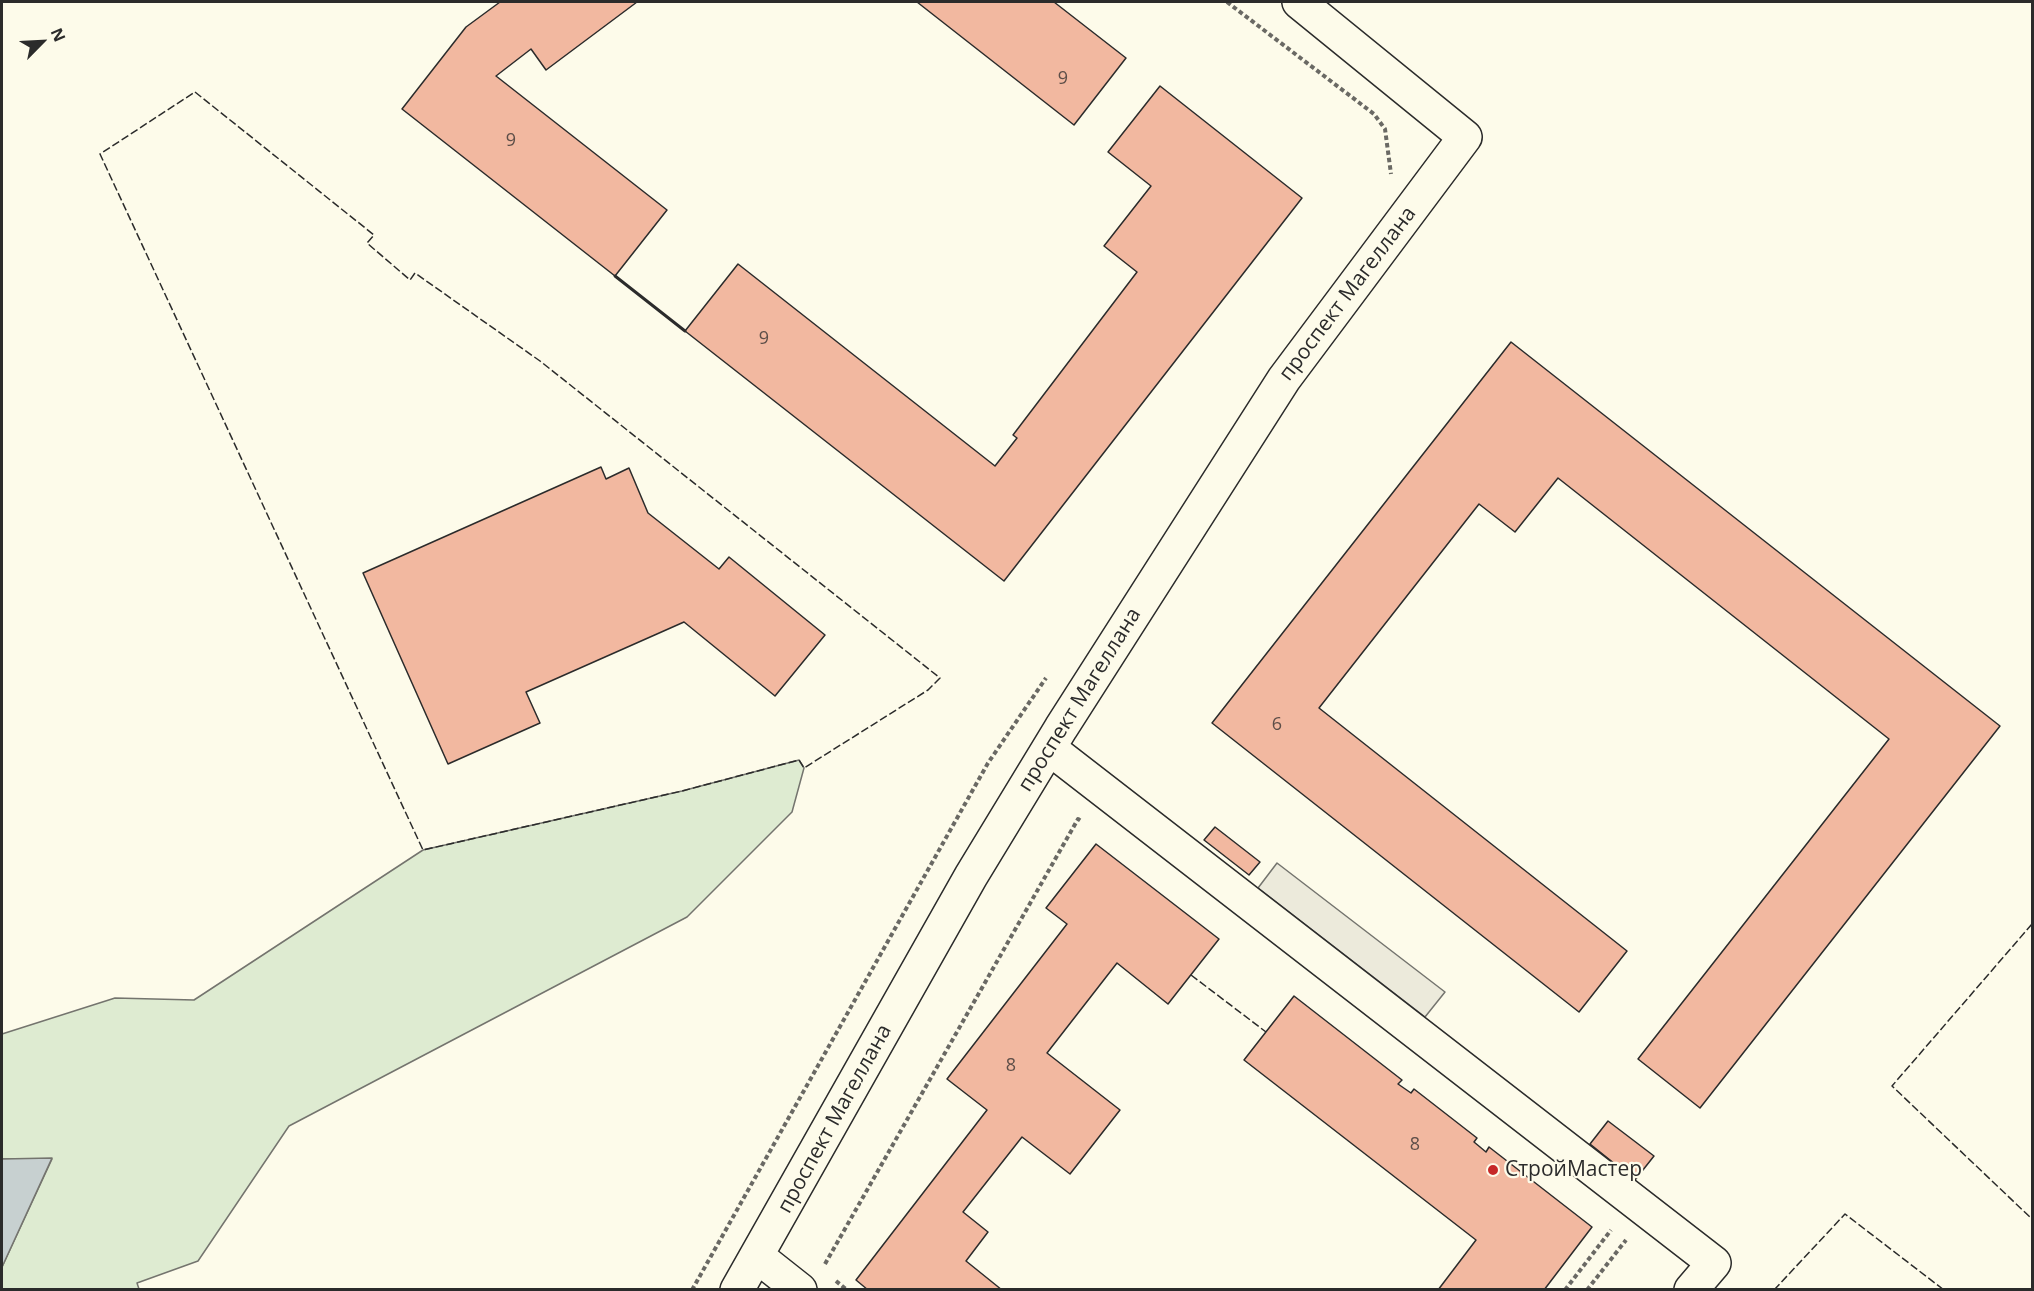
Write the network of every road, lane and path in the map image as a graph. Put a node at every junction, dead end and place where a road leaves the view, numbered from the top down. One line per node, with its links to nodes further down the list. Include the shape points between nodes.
1 (1227, 2): 3 (path, via 1374,114 1385,129)
2 (1299, 2): 5 (street, проспект Магеллана, via 1465,137 1284,379)
3 (1389, 183)
4 (1049, 674): 12 (path, via 988,763)
5 (1048, 748): 7 (street); 10 (street, проспект Магеллана, via 971,876)
6 (1088, 827): 11 (path, via 1078,819)
7 (1641, 1206): 9 (path); 15 (path); 16 (street, via 1714,1263)
8 (1601, 1224): 9 (path)
9 (1611, 1231): 14 (path)
10 (757, 1256): 11 (street); 13 (street, проспект Магеллана)
11 (811, 1280)
12 (692, 1290)
13 (737, 1290)
14 (1565, 1290)
15 (1587, 1290)
16 (1690, 1290)

